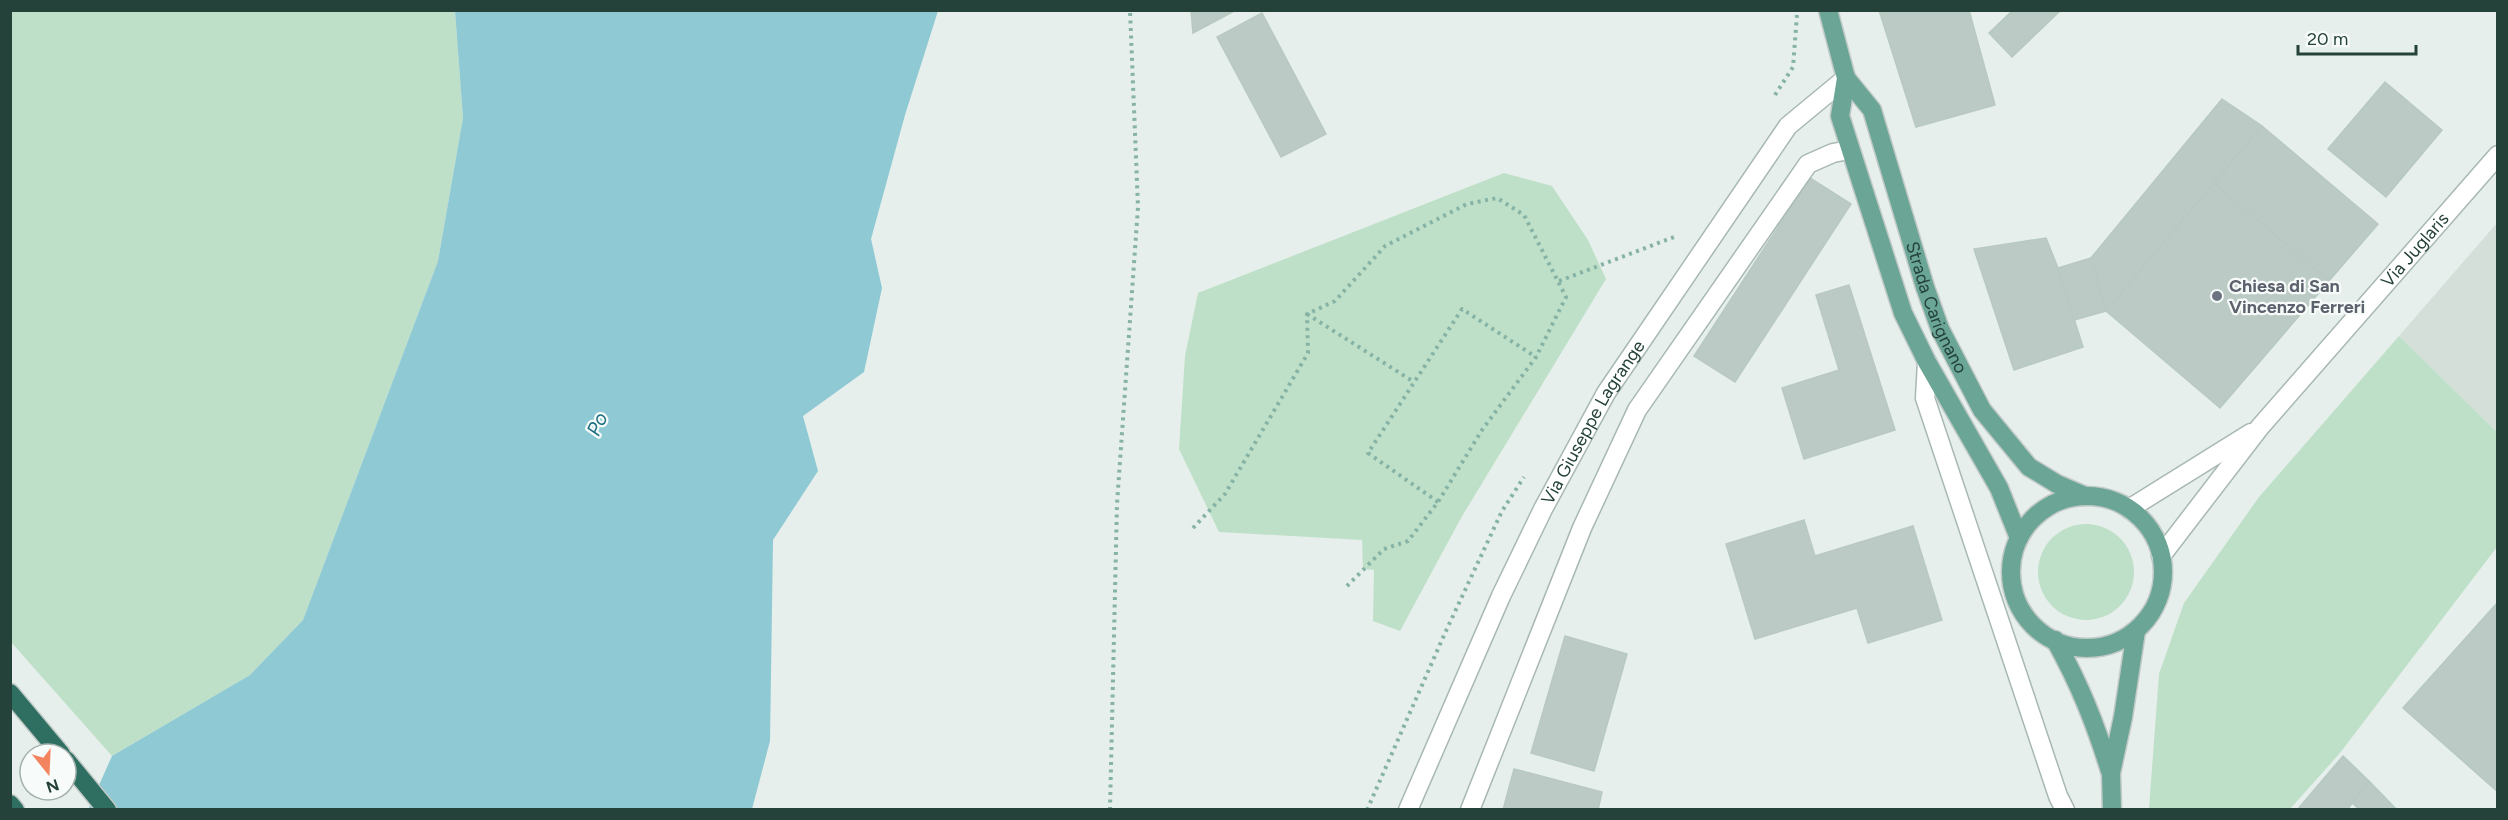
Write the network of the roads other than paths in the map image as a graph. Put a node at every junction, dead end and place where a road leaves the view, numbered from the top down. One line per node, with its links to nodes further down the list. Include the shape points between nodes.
1 (1828, 10): 2 (main road, Strada Carignano)
2 (1846, 78): 3 (main road, Strada Carignano, via 1840,116); 7 (main road, Strada Carignano, via 1872,110 1924,287 1940,329 1977,401 2029,467); 20 (street, Via Giuseppe Lagrange, via 1788,126 1606,393 1501,596)
3 (1849, 150): 5 (main road, Strada Carignano, via 1903,313); 21 (street, Via Giuseppe Lagrange, via 1808,164 1637,410 1582,528)
4 (2498, 155): 6 (street, Via Juglaris)
5 (1927, 362): 9 (main road, Strada Carignano, via 1999,488); 22 (street, Strada Carignano, via 1925,398)
6 (2260, 427): 8 (street, Via Juglaris); 10 (street, Via Juglaris)
7 (2085, 496): 8 (main road, via 2108,499); 9 (main road, via 2062,500 2041,511)
8 (2129, 509): 10 (main road, via 2155,538)
9 (2019, 538): 12 (main road, via 2011,575 2016,599 2028,621)
10 (2161, 556): 11 (main road, via 2163,578 2157,600)
11 (2136, 631): 12 (main road, via 2123,640 2090,648); 15 (main road)
12 (2055, 640): 15 (main road, via 2092,714)
13 (10, 693): 14 (highway)
14 (51, 742)
15 (2110, 773): 23 (main road)
16 (78, 775): 19 (highway)
17 (10, 804): 18 (highway)
18 (15, 810)
19 (107, 810)
20 (1408, 810)
21 (1470, 810)
22 (2065, 810)
23 (2112, 810)

